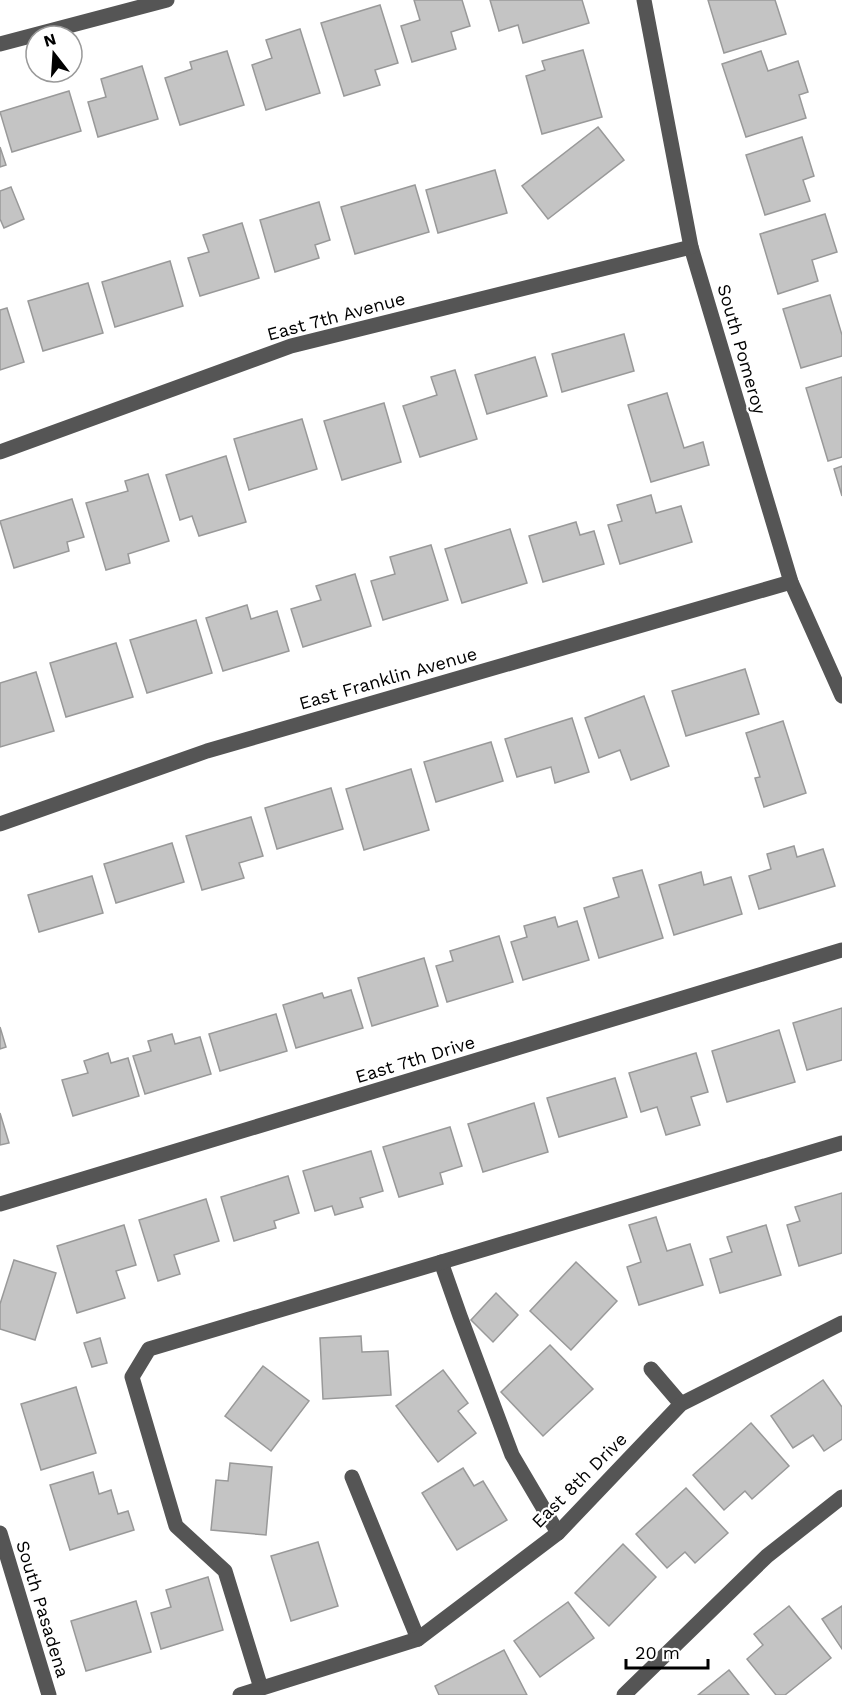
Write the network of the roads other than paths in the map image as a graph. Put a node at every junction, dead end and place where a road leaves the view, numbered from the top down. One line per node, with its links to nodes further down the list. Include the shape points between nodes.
1 (166, 0): 3 (street)
2 (644, 0): 4 (street, South Pomeroy)
3 (0, 44)
4 (691, 247): 5 (street, East 7th Avenue, via 291,346); 6 (street, South Pomeroy)
5 (0, 452)
6 (790, 582): 7 (street, South Pomeroy); 8 (street, East Franklin Avenue, via 207,751)
7 (842, 696)
8 (0, 824)
9 (842, 950): 11 (street, East 7th Drive)
10 (842, 1143): 12 (street)
11 (0, 1204)
12 (441, 1262): 19 (street, via 512,1455); 21 (street, via 149,1349 132,1377 176,1526 225,1571)
13 (842, 1323): 15 (street, East 8th Drive)
14 (651, 1369): 15 (street)
15 (681, 1404): 19 (street, East 8th Drive)
16 (352, 1477): 20 (street)
17 (842, 1497): 24 (street, via 767,1556)
18 (0, 1533): 22 (street, South Pasadena)
19 (558, 1533): 20 (street, East 8th Drive)
20 (418, 1639): 21 (street, East 8th Drive)
21 (261, 1688): 23 (street, East 8th Drive)
22 (49, 1695)
23 (240, 1695)
24 (624, 1695)

